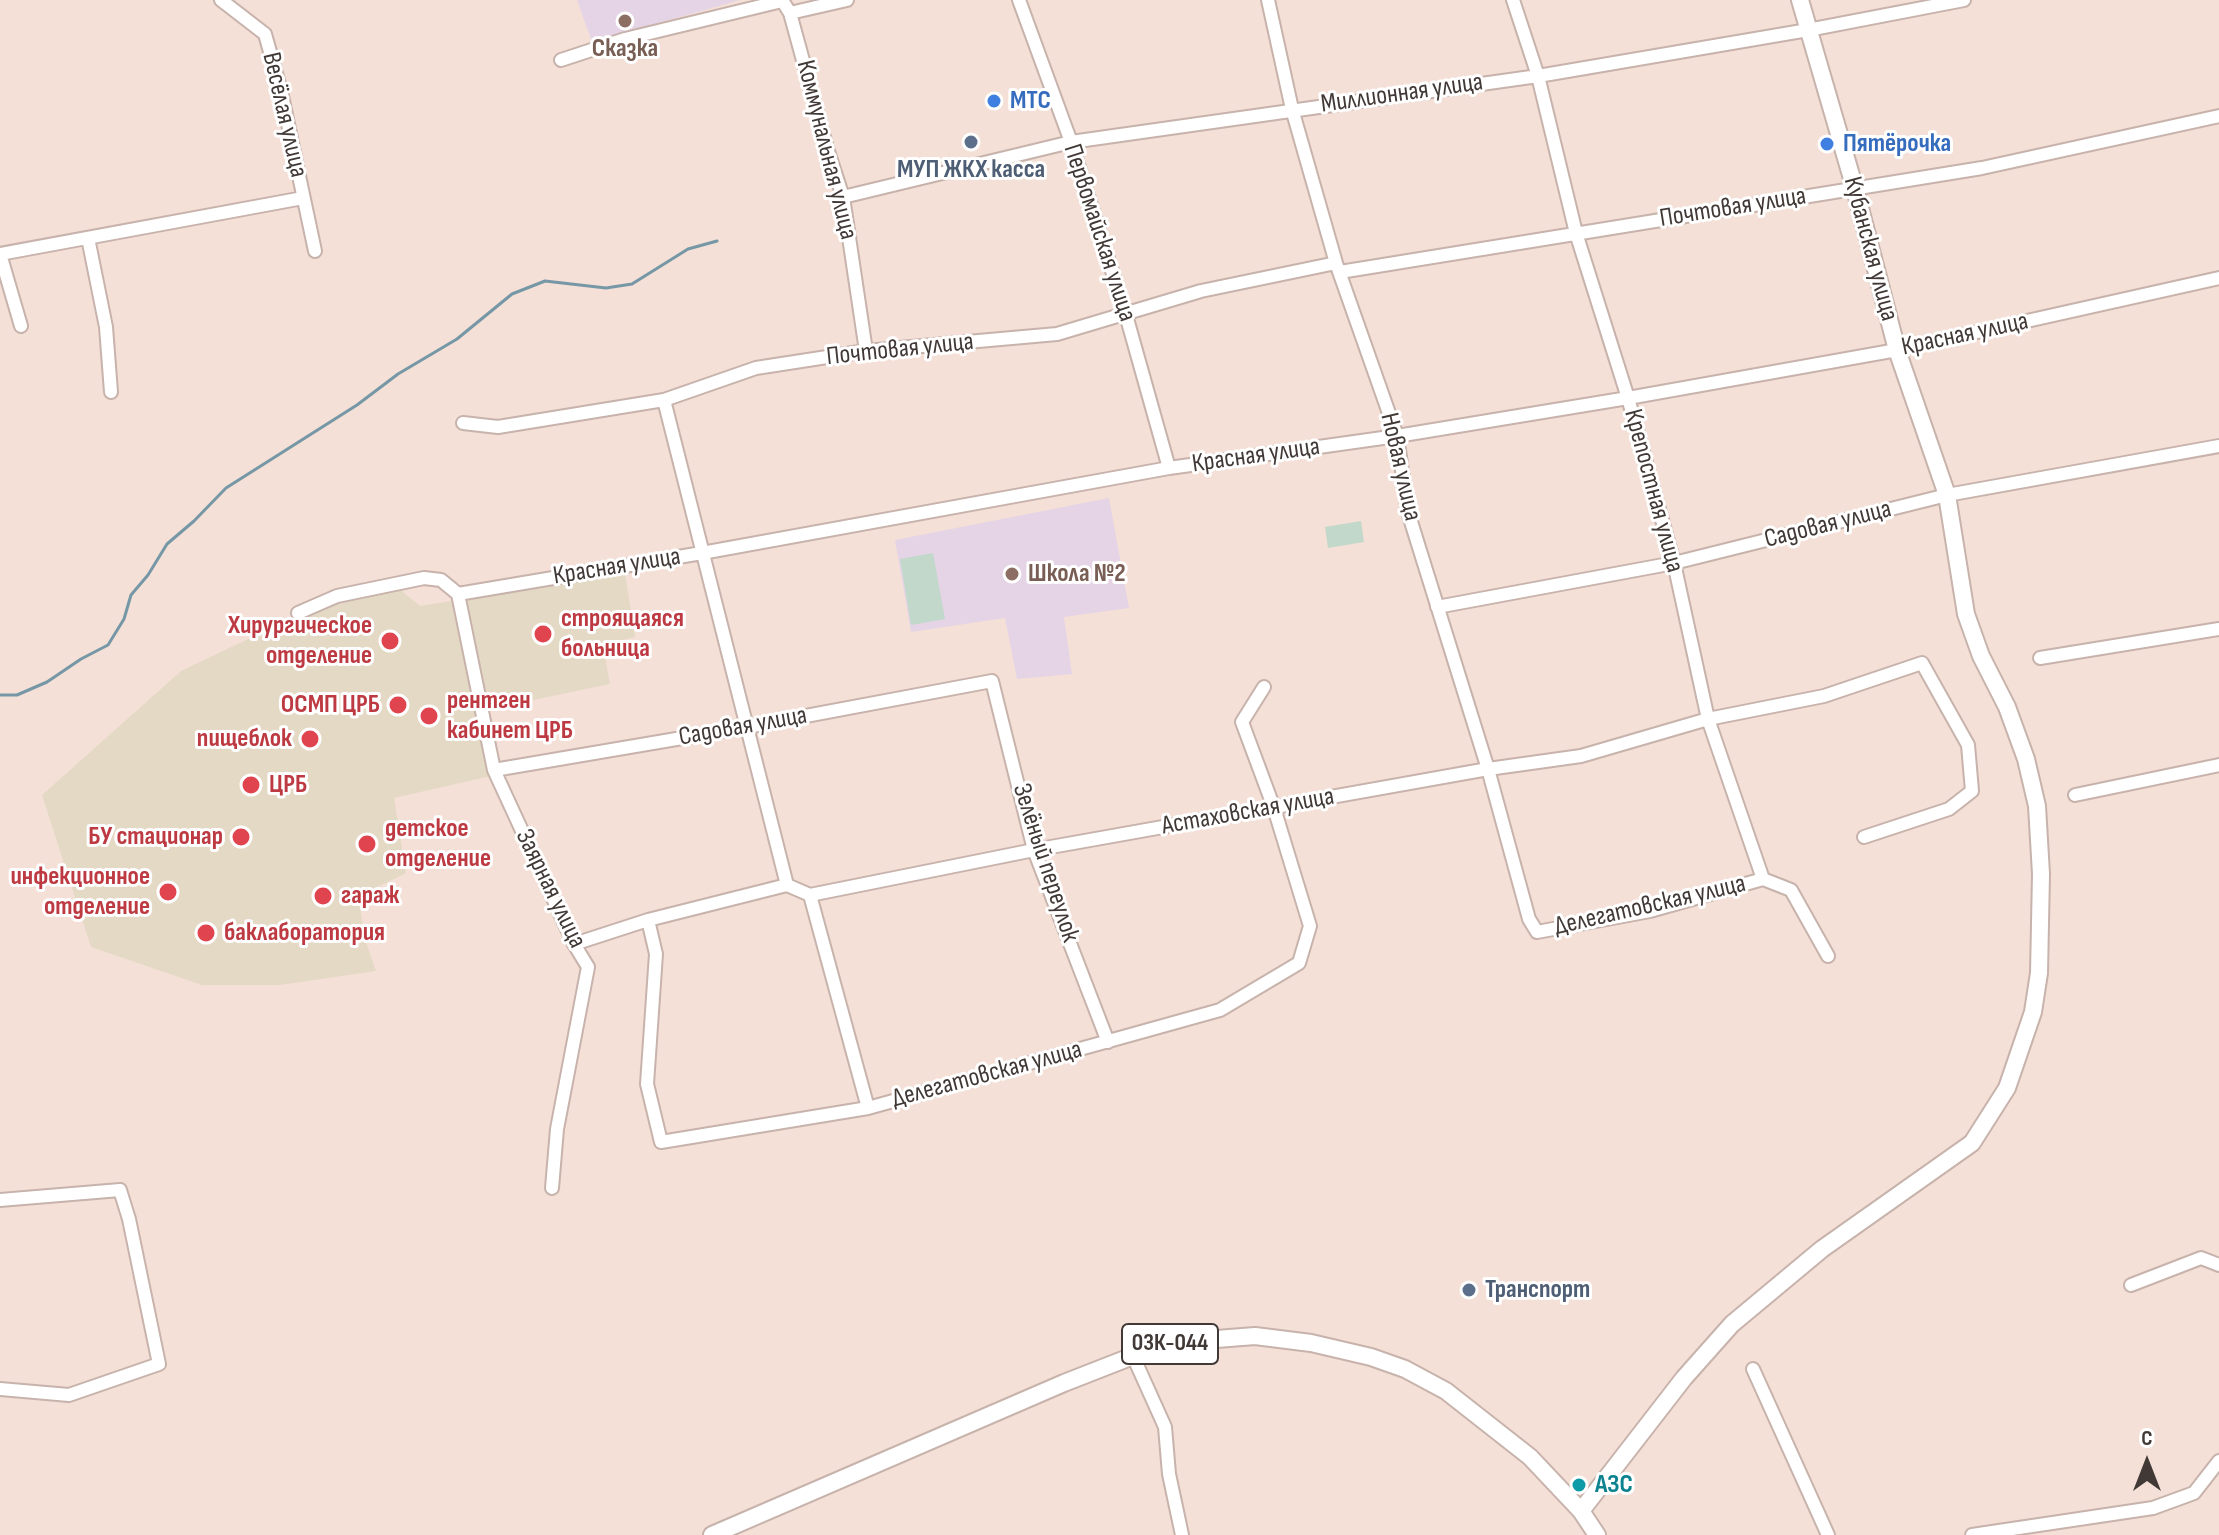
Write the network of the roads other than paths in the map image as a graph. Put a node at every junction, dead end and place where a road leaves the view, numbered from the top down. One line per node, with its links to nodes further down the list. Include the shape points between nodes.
1 (221, 0): 18 (street, Весёлая улица, via 265,34)
2 (782, 0): 9 (street, Коммунальная улица); 11 (street)
3 (847, 0): 9 (street)
4 (1019, 0): 15 (street, Первомайская улица)
5 (1268, 0): 13 (street, Новая улица)
6 (1513, 0): 12 (street, Крепостная улица)
7 (1800, 0): 10 (main road, Кубанская улица)
8 (1964, 0): 10 (street, Миллионная улица)
9 (790, 13): 17 (street, Коммунальная улица)
10 (1808, 30): 12 (street, Миллионная улица); 16 (main road, Кубанская улица)
11 (561, 60)
12 (1538, 76): 13 (street, Миллионная улица); 19 (street, Крепостная улица)
13 (1292, 109): 15 (street, Миллионная улица); 23 (street, Новая улица)
14 (2219, 116): 16 (street, Почтовая улица, via 1982,168)
15 (1071, 142): 17 (street, Миллионная улица); 25 (street, Первомайская улица)
16 (1855, 189): 19 (street, Почтовая улица); 27 (main road, Кубанская улица)
17 (843, 197): 28 (street, Коммунальная улица)
18 (303, 198): 20 (street); 21 (street, Весёлая улица)
19 (1576, 233): 23 (street, Почтовая улица); 30 (street, Крепостная улица)
20 (88, 238): 22 (street); 29 (street, via 106,327)
21 (315, 251)
22 (0, 254): 26 (street)
23 (1338, 267): 25 (street, Почтовая улица, via 1201,291); 33 (street, Новая улица)
24 (2219, 278): 27 (street, Красная улица)
25 (1126, 315): 28 (street, Почтовая улица, via 1057,334); 35 (street, Первомайская улица)
26 (21, 326)
27 (1897, 350): 30 (street, Красная улица); 36 (main road, Кубанская улица)
28 (866, 351): 31 (street, Почтовая улица, via 756,368)
29 (111, 392)
30 (1628, 398): 33 (street, Красная улица); 38 (street, Крепостная улица)
31 (664, 400): 32 (street, Почтовая улица, via 498,427); 37 (street)
32 (463, 423)
33 (1397, 436): 35 (street, Красная улица); 40 (street, Новая улица, via 1408,512)
34 (2219, 446): 36 (street, Садовая улица)
35 (1169, 468): 37 (street, Красная улица)
36 (1947, 495): 38 (street, Садовая улица); 72 (main road, Кубанская улица, via 1966,614 2007,707 2037,806 2039,973 2033,1012 2007,1088 1972,1143 1822,1249 1732,1324)
37 (702, 553): 39 (street, Красная улица); 47 (street)
38 (1674, 563): 40 (street, Садовая улица); 46 (street, Крепостная улица)
39 (458, 594): 41 (street, via 441,580 424,578 337,596); 50 (street, Заярная улица)
40 (1437, 607): 49 (street, Новая улица)
41 (298, 613)
42 (2219, 629): 43 (street)
43 (2040, 658)
44 (992, 681): 47 (street, Садовая улица); 54 (street, Зелёный переулок)
45 (1264, 687): 52 (street, via 1242,722)
46 (1708, 719): 49 (street, Астаховская улица, via 1581,756); 53 (street, Астаховская улица, via 1824,696 1922,663 1968,745 1972,791 1949,809); 55 (street, Крепостная улица)
47 (747, 727): 50 (street, Садовая улица); 56 (street)
48 (2219, 765): 51 (street)
49 (1488, 769): 52 (street, Астаховская улица); 59 (street, Новая улица)
50 (494, 770): 60 (street, Заярная улица)
51 (2075, 795)
52 (1274, 808): 54 (street, Астаховская улица); 62 (street, Делегатовская улица, via 1310,926 1299,963 1220,1010)
53 (1864, 837)
54 (1034, 850): 57 (street, Астаховская улица); 62 (street, Зелёный переулок)
55 (1763, 879): 59 (street, Делегатовская улица, via 1650,911); 61 (street, via 1791,890)
56 (787, 885): 57 (street); 58 (street)
57 (810, 895): 63 (street)
58 (648, 920): 60 (street); 63 (street, Делегатовская улица, via 656,954 647,1084 661,1142)
59 (1537, 932)
60 (574, 944): 64 (street, Заярная улица, via 588,967 557,1129)
61 (1828, 956)
62 (1108, 1042): 63 (street, Делегатовская улица)
63 (868, 1108)
64 (552, 1188)
65 (0, 1200): 70 (street, via 120,1190 159,1364 69,1395)
66 (2219, 1265): 67 (street, via 2201,1258)
67 (2131, 1285)
68 (1133, 1356): 72 (main road, 03К-044, via 1178,1342 1255,1336 1371,1357 1405,1369 1458,1400 1530,1457); 73 (main road, 03К-044); 74 (street, via 1165,1427)
69 (1753, 1369): 76 (street)
70 (0, 1389)
71 (2219, 1461): 77 (street, via 2194,1493 2153,1508)
72 (1581, 1511): 75 (main road, 03К-044)
73 (712, 1535)
74 (1182, 1535)
75 (1597, 1535)
76 (1828, 1535)
77 (1972, 1535)

